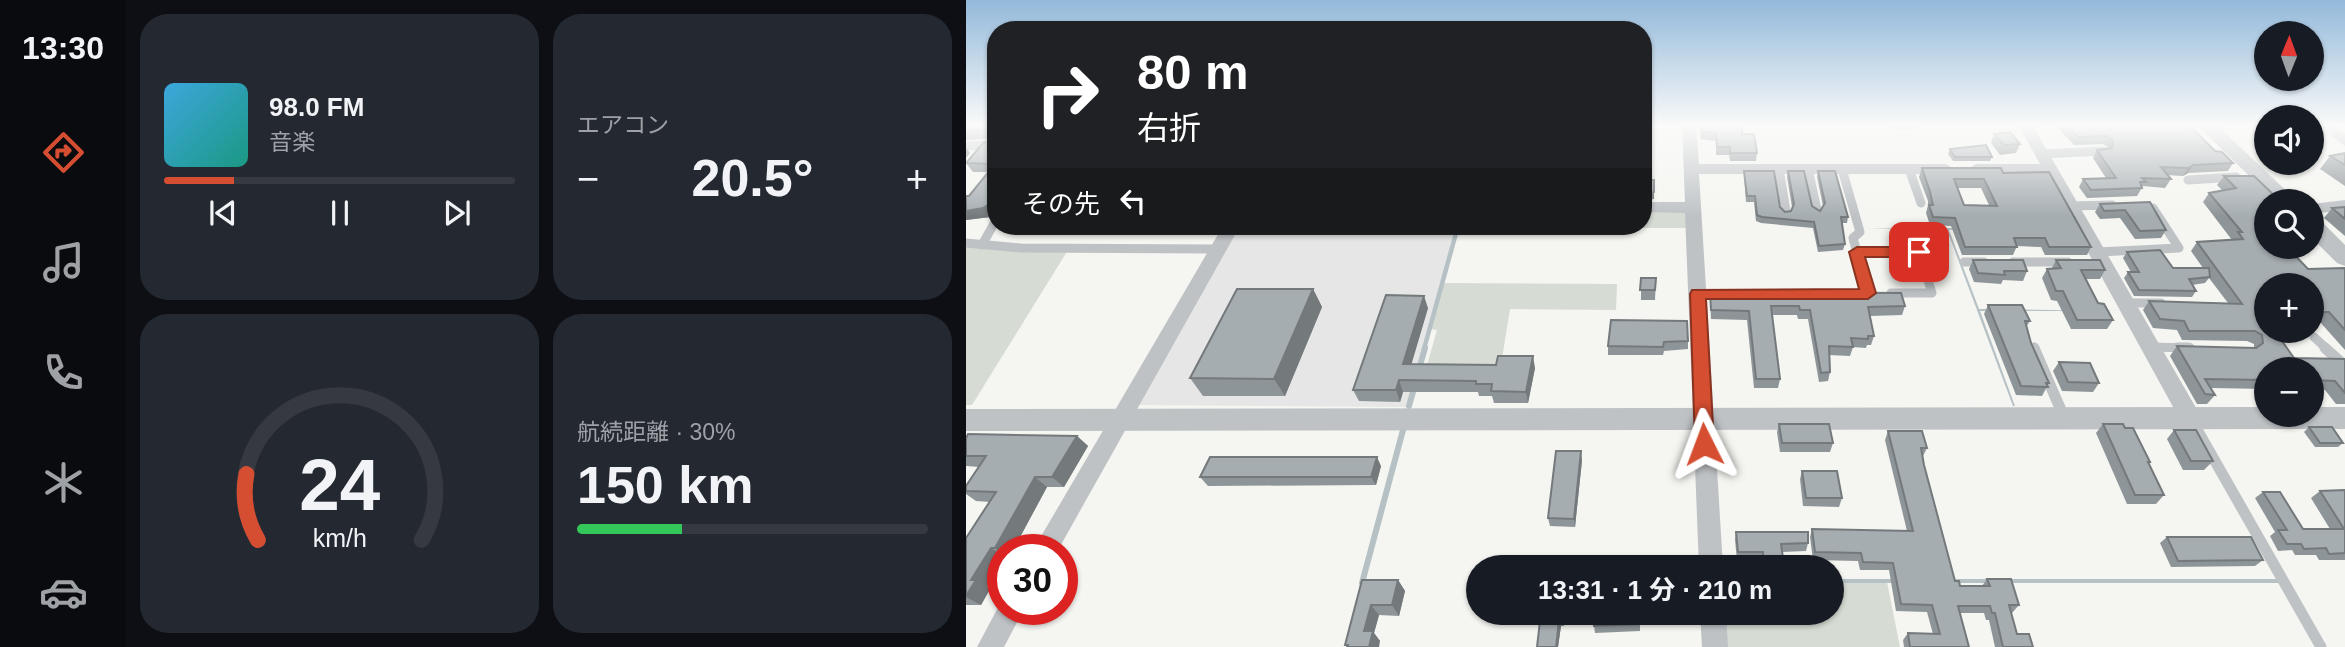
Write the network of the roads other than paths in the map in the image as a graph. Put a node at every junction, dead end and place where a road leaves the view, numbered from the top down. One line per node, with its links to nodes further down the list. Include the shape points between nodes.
1 (1690, 156): 6 (street)
2 (2043, 156): 5 (street)
3 (2076, 156): 5 (lane)
4 (2239, 156): 11 (street)
5 (2046, 162): 10 (street); 18 (street)
6 (1691, 169): 7 (street); 20 (street)
7 (1779, 169): 8 (street); 23 (lane)
8 (1808, 169): 9 (street); 22 (lane)
9 (1842, 169): 10 (street); 30 (lane, via 1860,232 1853,238)
10 (1909, 169): 14 (lane)
11 (2260, 176): 12 (lane); 13 (street)
12 (2188, 180)
13 (2274, 189)
14 (1921, 203)
15 (2125, 204): 18 (lane)
16 (2137, 204): 31 (lane, via 2150,203 2179,248)
17 (2345, 205): 21 (street)
18 (2071, 206): 31 (street)
19 (1652, 207): 20 (street)
20 (1694, 208): 49 (street, via 1705,294)
21 (2324, 208)
22 (1817, 210)
23 (1786, 211)
24 (988, 235): 28 (lane)
25 (1225, 235): 29 (street)
26 (2324, 237): 32 (street)
27 (966, 243): 28 (lane)
28 (982, 246): 29 (lane)
29 (1217, 249): 45 (street)
30 (1857, 252): 30 (lane, via 1919,252 1932,293 1865,294)
31 (2097, 258): 37 (street)
32 (2345, 258)
33 (1964, 262): 34 (lane)
34 (1992, 262)
35 (2006, 262): 36 (lane)
36 (2075, 262)
37 (2127, 303): 38 (lane); 41 (street)
38 (2178, 303)
39 (2320, 343): 43 (lane)
40 (2034, 347): 46 (lane)
41 (2151, 348): 42 (lane); 47 (street)
42 (2207, 349)
43 (2345, 366)
44 (2345, 418): 47 (street)
45 (1119, 419): 48 (street); 49 (street); 50 (street)
46 (2065, 419): 47 (street); 49 (street)
47 (2191, 419): 56 (lane)
48 (966, 420)
49 (1703, 420): 51 (street)
50 (1054, 534)
51 (1710, 555)
52 (1002, 625): 54 (street)
53 (1714, 625): 55 (street)
54 (990, 647)
55 (1715, 647)
56 (2321, 647)

